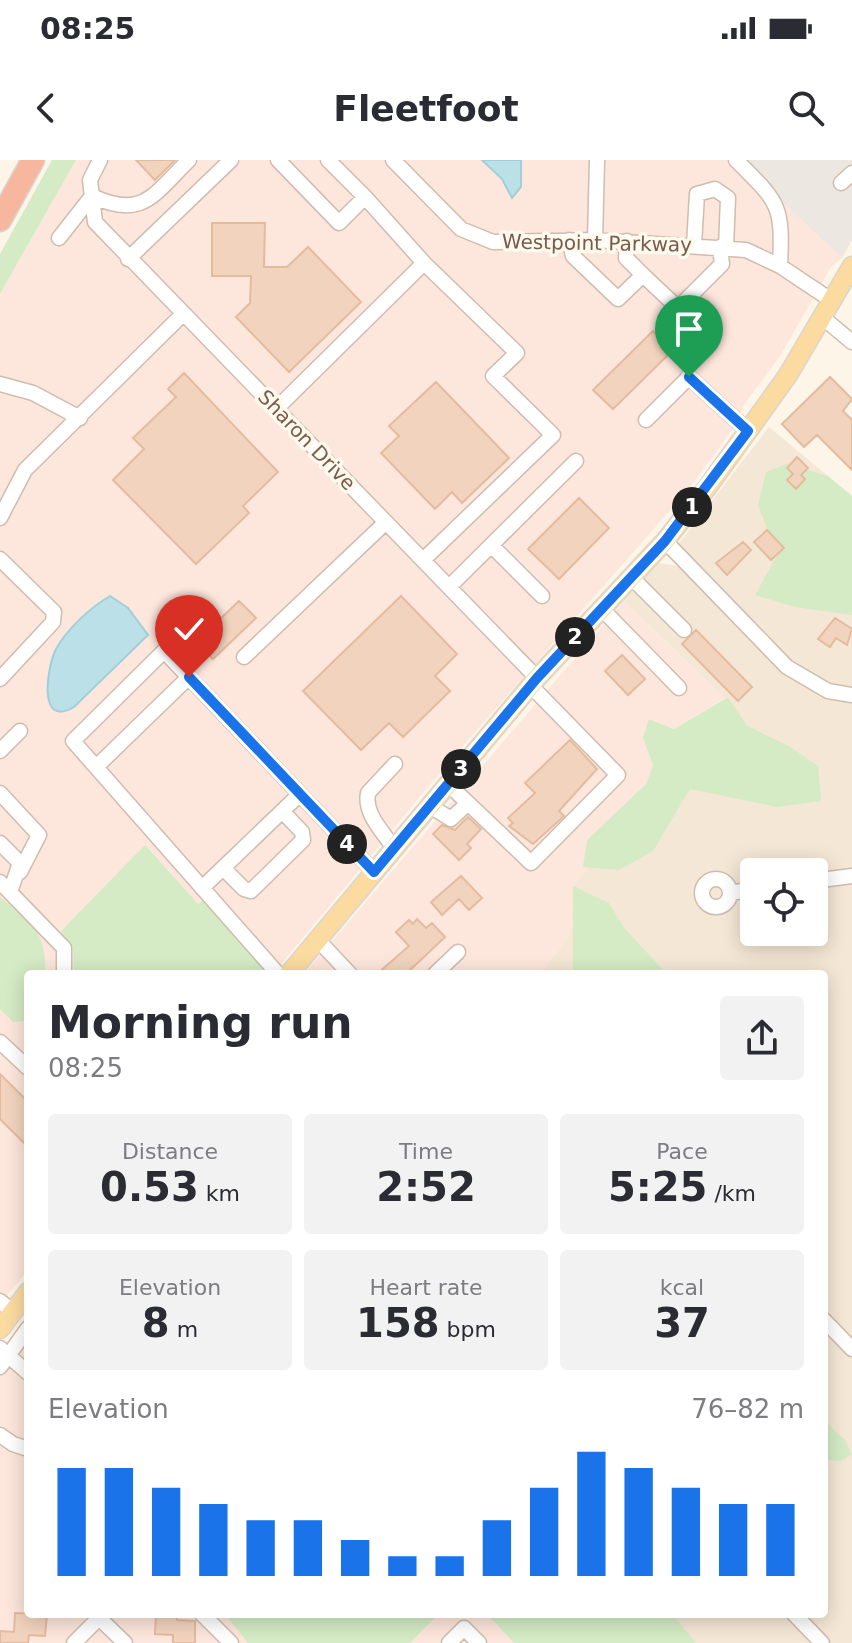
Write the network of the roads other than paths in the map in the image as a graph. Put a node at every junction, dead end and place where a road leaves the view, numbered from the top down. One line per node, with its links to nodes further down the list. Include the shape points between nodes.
1 (33, 160): 12 (highway)
2 (100, 160): 10 (street, via 90,180)
3 (189, 160): 10 (street, via 137,204 118,208)
4 (231, 160): 19 (street)
5 (279, 160): 11 (street, via 339,223)
6 (328, 160): 11 (street)
7 (393, 160): 14 (street, Westpoint Parkway, via 461,229 493,242)
8 (597, 160): 15 (street)
9 (736, 160): 21 (street, via 775,199 782,225)
10 (92, 196): 13 (street); 19 (street, Sharon Drive, via 95,222)
11 (365, 197): 20 (street)
12 (0, 220)
13 (59, 238)
14 (569, 240): 15 (street, Westpoint Parkway); 23 (street, via 573,256 618,299)
15 (595, 240): 16 (street, Westpoint Parkway)
16 (627, 241): 17 (street, Westpoint Parkway); 23 (street, via 626,258)
17 (694, 245): 18 (street, Westpoint Parkway); 18 (street, via 697,194 715,189 728,198)
18 (723, 247): 21 (street, Westpoint Parkway, via 746,250); 23 (street, via 722,264 678,308)
19 (128, 259): 25 (street, Sharon Drive)
20 (424, 263): 28 (street); 38 (street, via 517,353 493,376 553,435)
21 (780, 266): 24 (street, Westpoint Parkway)
22 (852, 266): 24 (main road)
23 (643, 275)
24 (827, 309): 26 (street, Westpoint Parkway); 31 (main road)
25 (183, 314): 28 (street, Sharon Drive); 29 (street)
26 (851, 338)
27 (0, 384): 29 (street, via 33,393)
28 (277, 408): 34 (street, Sharon Drive)
29 (80, 418): 33 (street, via 25,470)
30 (646, 420): 31 (street, via 689,377)
31 (748, 431): 35 (main road)
32 (576, 461): 36 (street)
33 (0, 518)
34 (386, 522): 38 (street, Sharon Drive); 44 (street)
35 (665, 541): 39 (main road); 49 (street, via 787,667 828,691)
36 (491, 545): 40 (street); 41 (street)
37 (0, 559): 46 (street, via 54,612 53,622)
38 (423, 560): 40 (street, Sharon Drive)
39 (631, 577): 42 (main road); 43 (street)
40 (449, 587): 47 (street, Sharon Drive)
41 (542, 596)
42 (602, 609): 47 (main road); 48 (street)
43 (684, 630)
44 (244, 657)
45 (189, 677): 53 (street); 53 (street, via 164,651 73,741); 56 (street)
46 (0, 679)
47 (534, 682): 54 (main road); 57 (street, Sharon Drive, via 618,775 531,863)
48 (679, 688)
49 (852, 695)
50 (20, 731): 51 (street)
51 (0, 751)
52 (395, 764): 61 (street, via 366,799 368,811)
53 (96, 767): 68 (street)
54 (448, 784): 57 (street); 58 (main road)
55 (0, 793): 63 (street, via 39,835)
56 (300, 794): 59 (street); 64 (street)
57 (468, 803): 58 (street, via 451,819)
58 (430, 806): 61 (main road)
59 (282, 811): 62 (street); 62 (street, via 303,840 251,891)
60 (0, 843): 63 (street, via 20,863)
61 (394, 848): 64 (main road)
62 (223, 868): 68 (street)
63 (20, 872): 67 (street)
64 (374, 872): 71 (main road)
65 (852, 876): 66 (street)
66 (828, 879)
67 (5, 887): 73 (street, via 64,948)
68 (202, 888): 74 (street)
69 (740, 891): 70 (street)
70 (730, 893)
71 (318, 940): 75 (main road); 76 (street)
72 (458, 952): 77 (street)
73 (64, 970)
74 (274, 970)
75 (292, 970)
76 (346, 970)
77 (439, 970)
78 (0, 1042): 79 (street)
79 (24, 1065)
80 (18, 1303): 82 (main road)
81 (828, 1324): 84 (street)
82 (0, 1329)
83 (24, 1333): 85 (street)
84 (852, 1349)
85 (3, 1357): 86 (street)
86 (24, 1370)
87 (0, 1435): 88 (street)
88 (24, 1448)
89 (97, 1618): 93 (street)
90 (101, 1618): 94 (street)
91 (206, 1618): 95 (street)
92 (798, 1618): 98 (street)
93 (74, 1643)
94 (125, 1643)
95 (231, 1643)
96 (449, 1643): 97 (street, via 464,1628)
97 (479, 1643)
98 (822, 1643)

